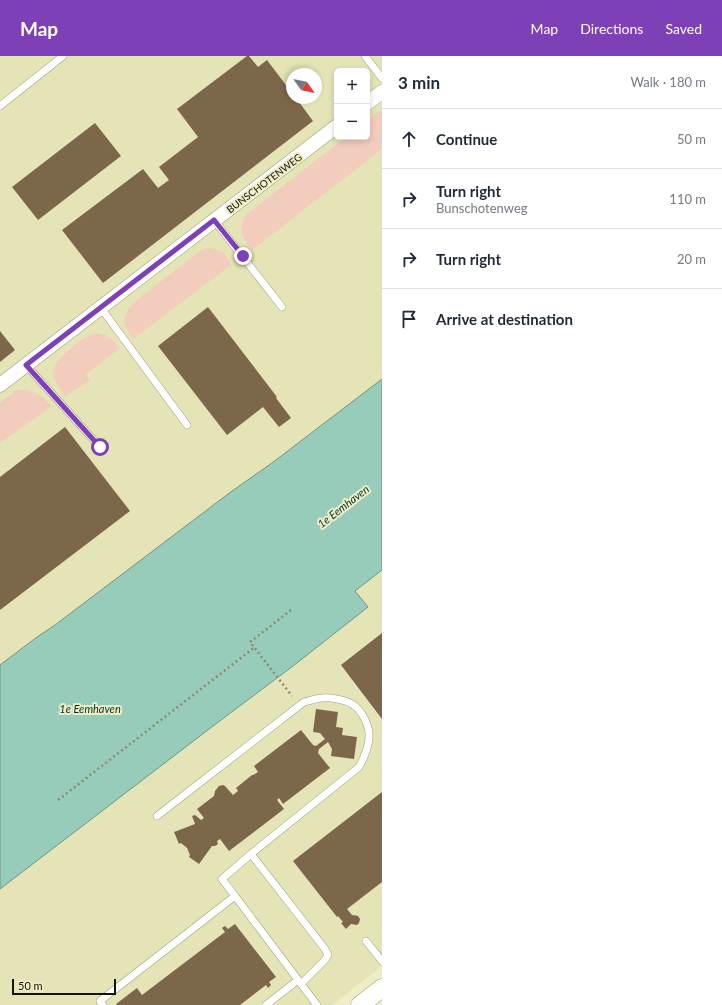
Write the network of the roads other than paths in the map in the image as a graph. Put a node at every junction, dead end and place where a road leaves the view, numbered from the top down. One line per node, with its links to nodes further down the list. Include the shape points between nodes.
1 (62, 56): 6 (lane)
2 (366, 56): 3 (lane)
3 (382, 78)
4 (382, 92): 5 (street)
5 (370, 101)
6 (0, 106)
7 (334, 128): 8 (street, BUNSCHOTENWEG)
8 (214, 220): 9 (lane); 10 (street, BUNSCHOTENWEG)
9 (282, 307)
10 (100, 308): 11 (street, BUNSCHOTENWEG); 13 (lane)
11 (26, 365): 12 (street, BUNSCHOTENWEG); 14 (lane)
12 (0, 385)
13 (187, 425)
14 (100, 447)
15 (157, 816): 16 (lane, via 304,702 322,698 352,704 368,726 366,752 359,767)
16 (251, 854): 17 (lane, via 222,879); 20 (lane, via 328,955)
17 (235, 896): 20 (lane); 22 (lane, via 100,1001)
18 (366, 941): 19 (lane)
19 (382, 961)
20 (299, 982): 23 (lane); 24 (lane)
21 (382, 988): 25 (street)
22 (103, 1005)
23 (266, 1005)
24 (318, 1005)
25 (360, 1005)

